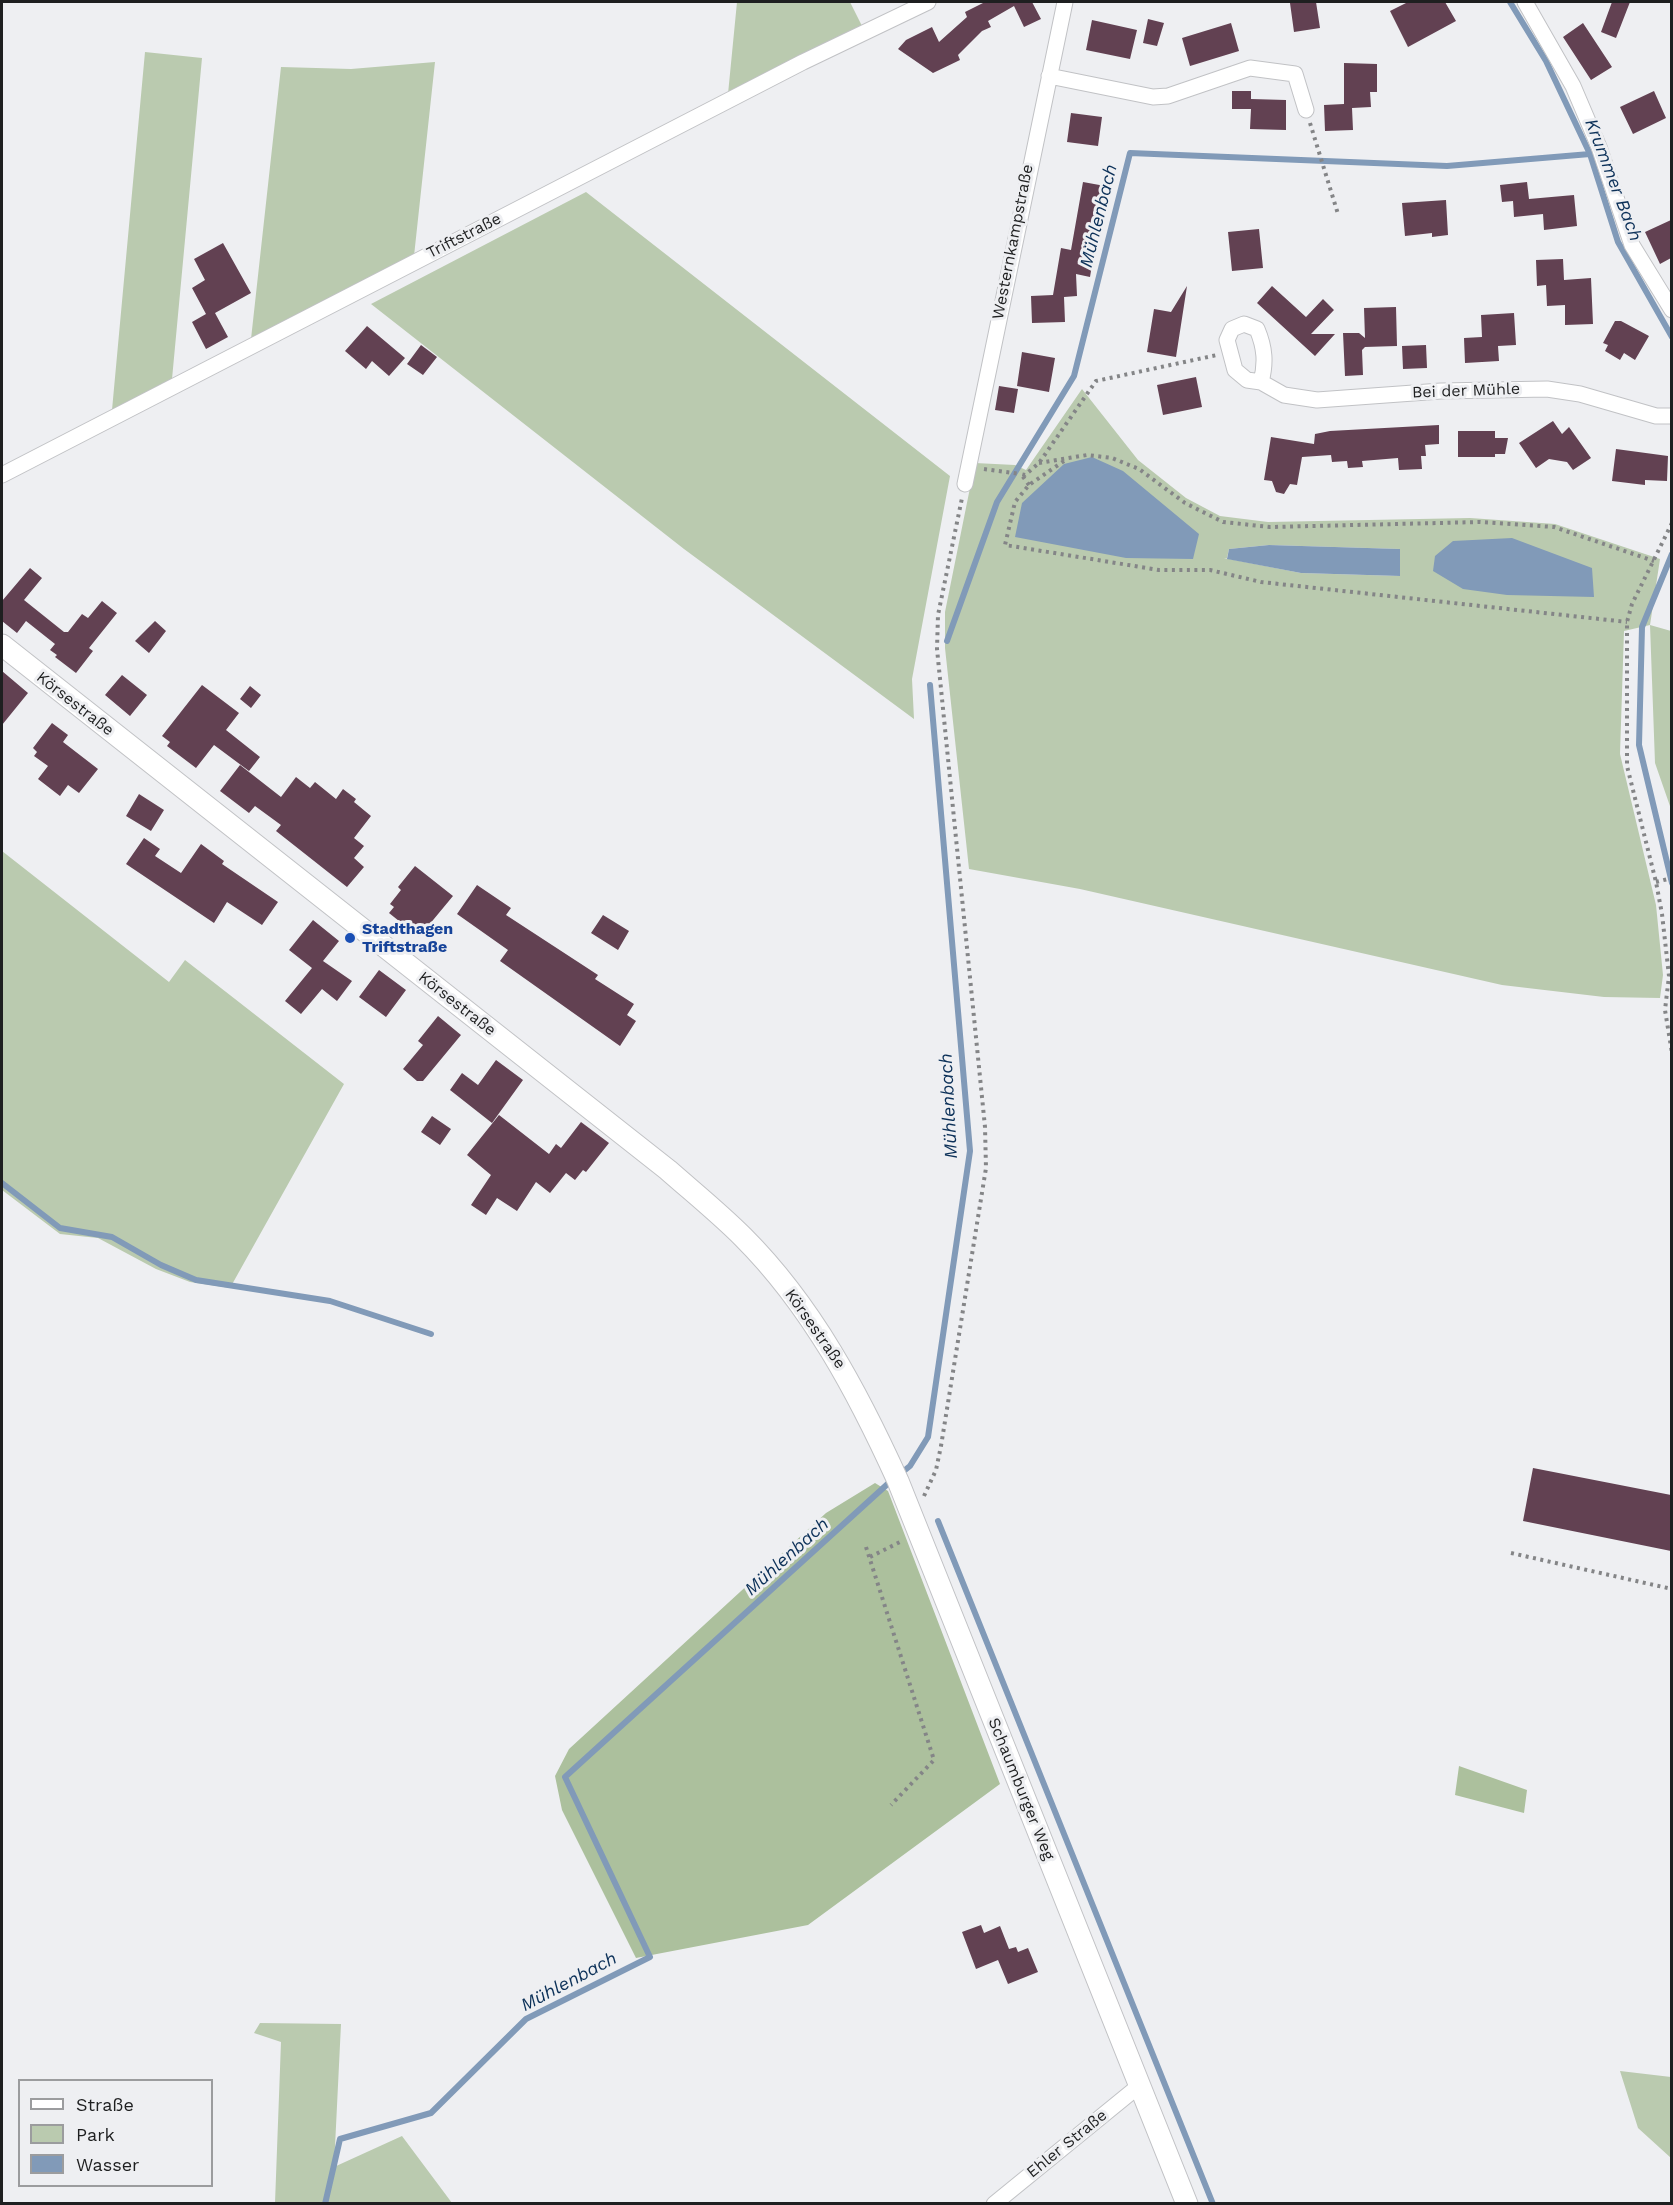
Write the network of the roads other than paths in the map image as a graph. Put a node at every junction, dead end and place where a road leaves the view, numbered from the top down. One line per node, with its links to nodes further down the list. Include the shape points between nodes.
1 (928, 2): 9 (street, Triftstraße, via 782,73)
2 (1065, 2): 4 (street, Westernkampstraße)
3 (1525, 2): 6 (street, via 1573,86 1599,147 1632,245)
4 (1049, 76): 5 (street, via 1153,97 1168,96 1250,68 1284,72 1295,74); 10 (street, Westernkampstraße)
5 (1306, 110)
6 (1671, 310)
7 (1261, 382): 7 (street, Bei der Mühle, via 1247,380 1235,370 1228,352 1227,340 1232,329 1244,324 1257,329 1262,341 1266,364); 8 (street, Bei der Mühle, via 1284,395 1317,400 1441,391 1547,389 1580,394 1656,416)
8 (1671, 416)
9 (2, 475)
10 (965, 484)
11 (2, 645): 12 (street, Körsestraße, via 668,1170 743,1238 802,1306)
12 (848, 1377): 13 (street, Schaumburger Weg, via 896,1477)
13 (1140, 2085): 14 (street, Ehler Straße); 15 (street, Schaumburger Weg)
14 (994, 2204)
15 (1187, 2204)

